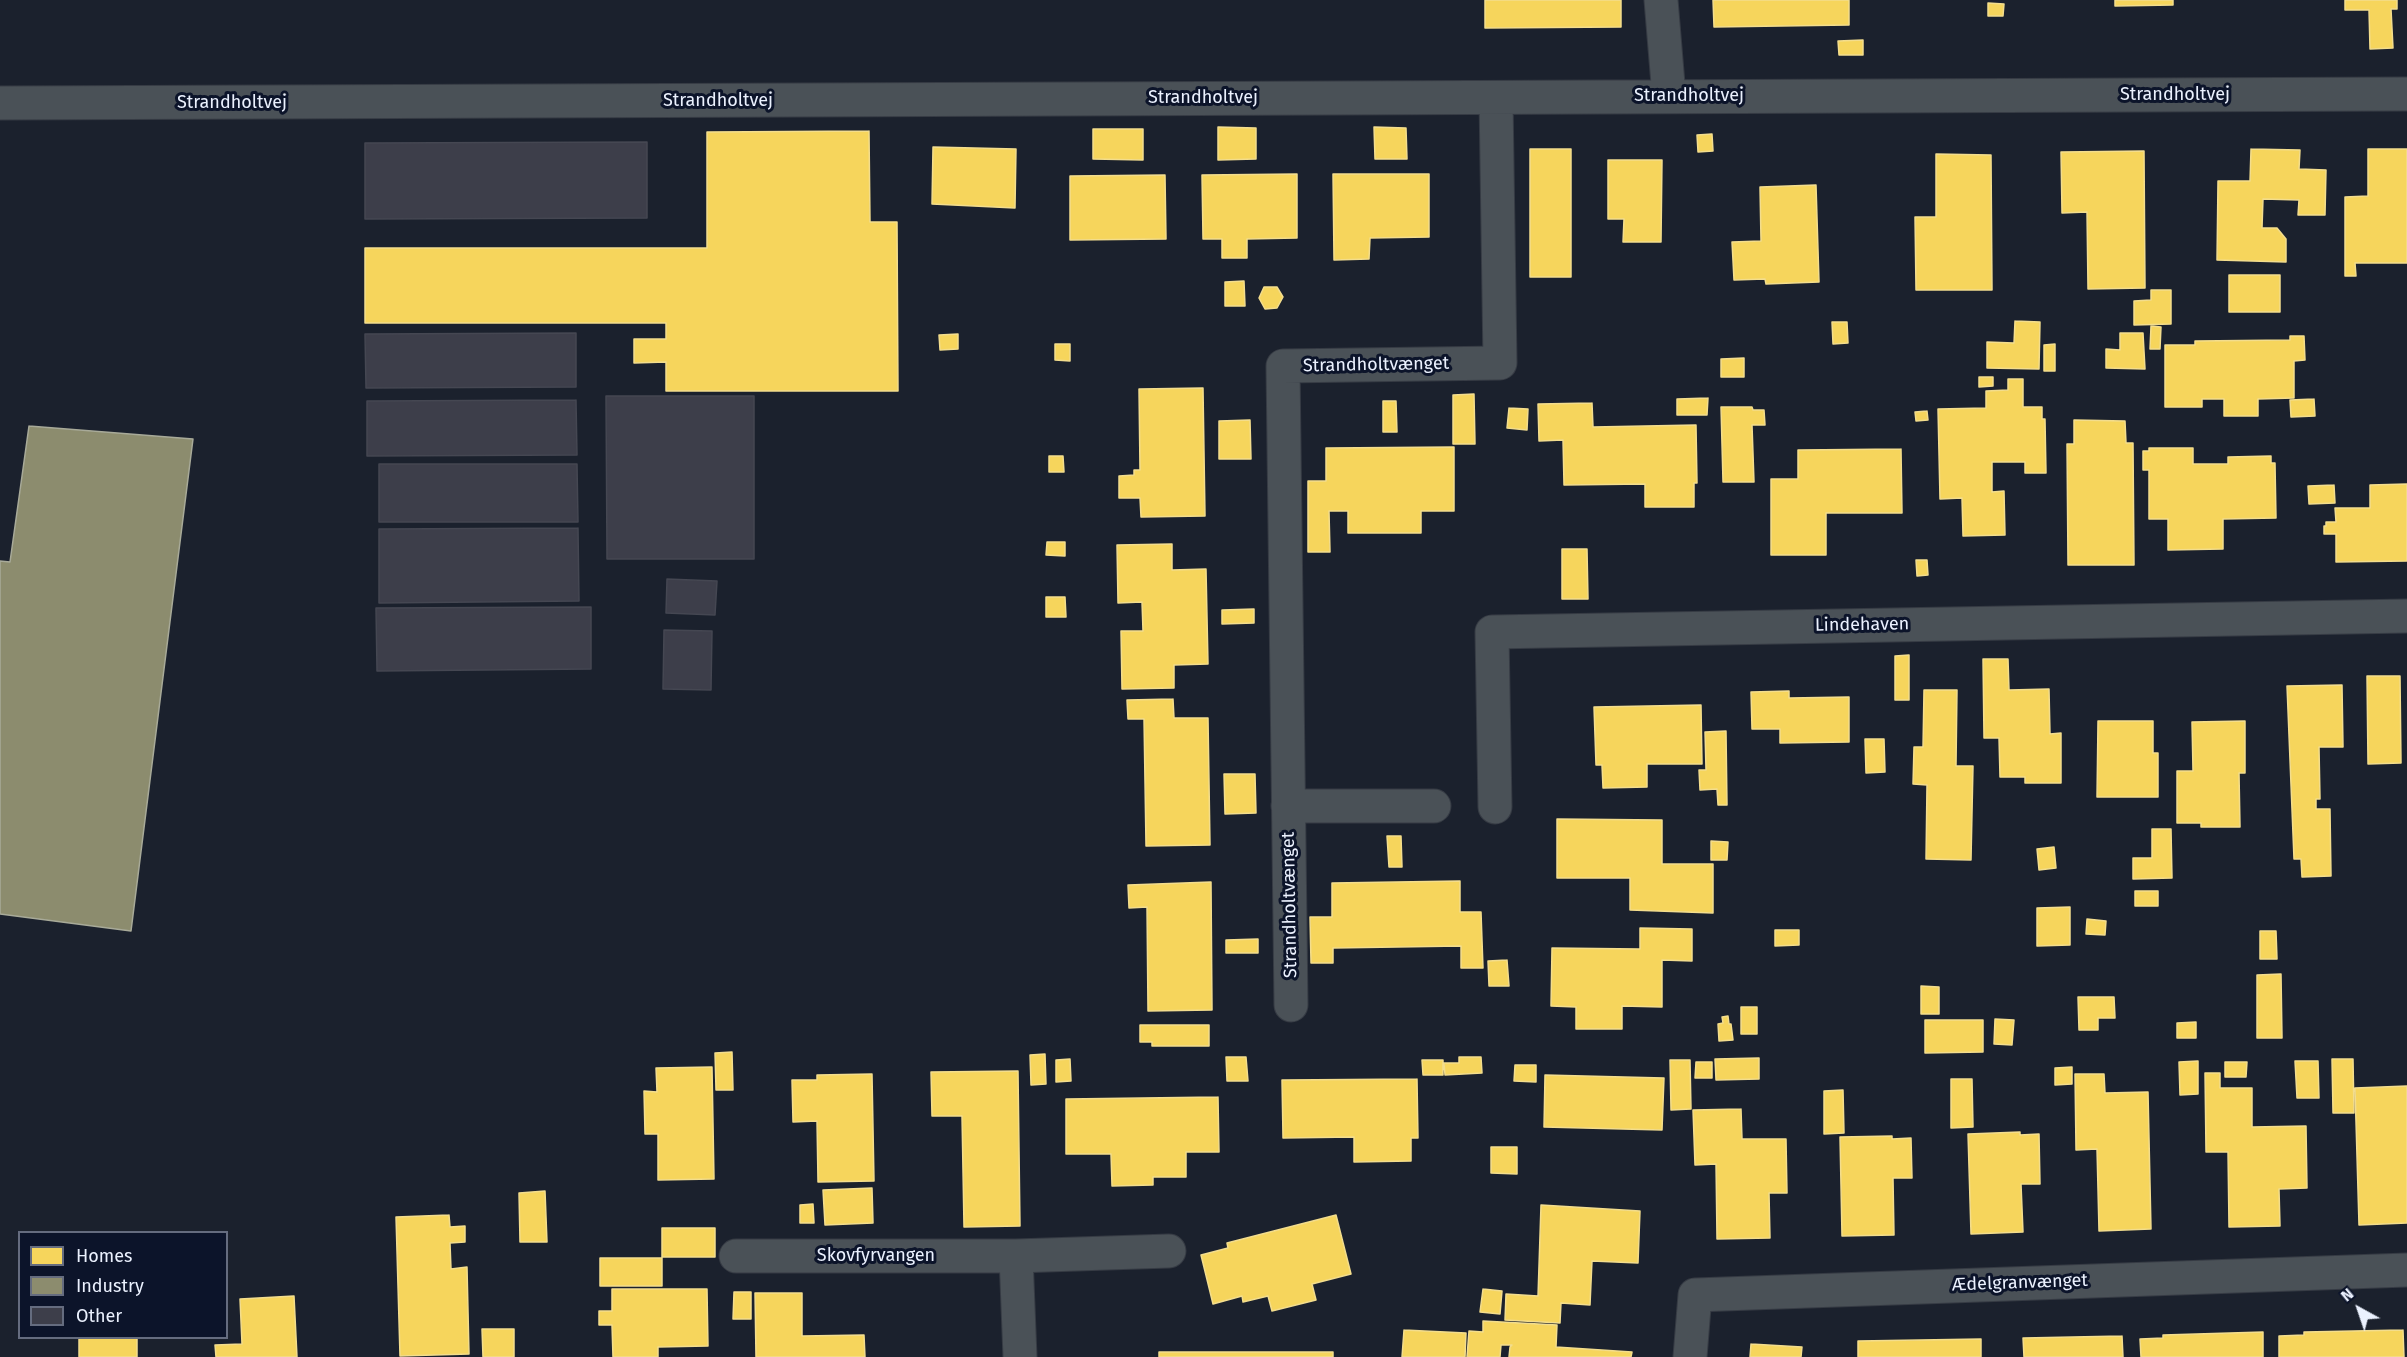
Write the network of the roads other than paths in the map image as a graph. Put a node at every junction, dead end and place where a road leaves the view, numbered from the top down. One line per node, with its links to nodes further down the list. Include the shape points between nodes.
1 (1661, 0): 3 (street)
2 (2407, 94): 3 (street, Strandholtvej)
3 (1669, 96): 4 (street, Strandholtvej)
4 (1497, 98): 5 (street, Strandholtvej); 7 (street, Strandholtvænget, via 1500,363 1283,366)
5 (0, 104)
6 (2407, 616): 9 (street, Lindehaven, via 1492,632)
7 (1288, 806): 8 (street, Strandholtvænget); 10 (street, Strandholtvænget)
8 (1434, 806)
9 (1495, 807)
10 (1291, 1005)
11 (1169, 1251): 13 (street, Skovfyrvangen)
12 (736, 1256): 13 (street, Skovfyrvangen)
13 (1016, 1256): 15 (street)
14 (2407, 1270): 16 (street, Ædelgranvænget, via 1695,1295)
15 (1020, 1357)
16 (1690, 1357)

